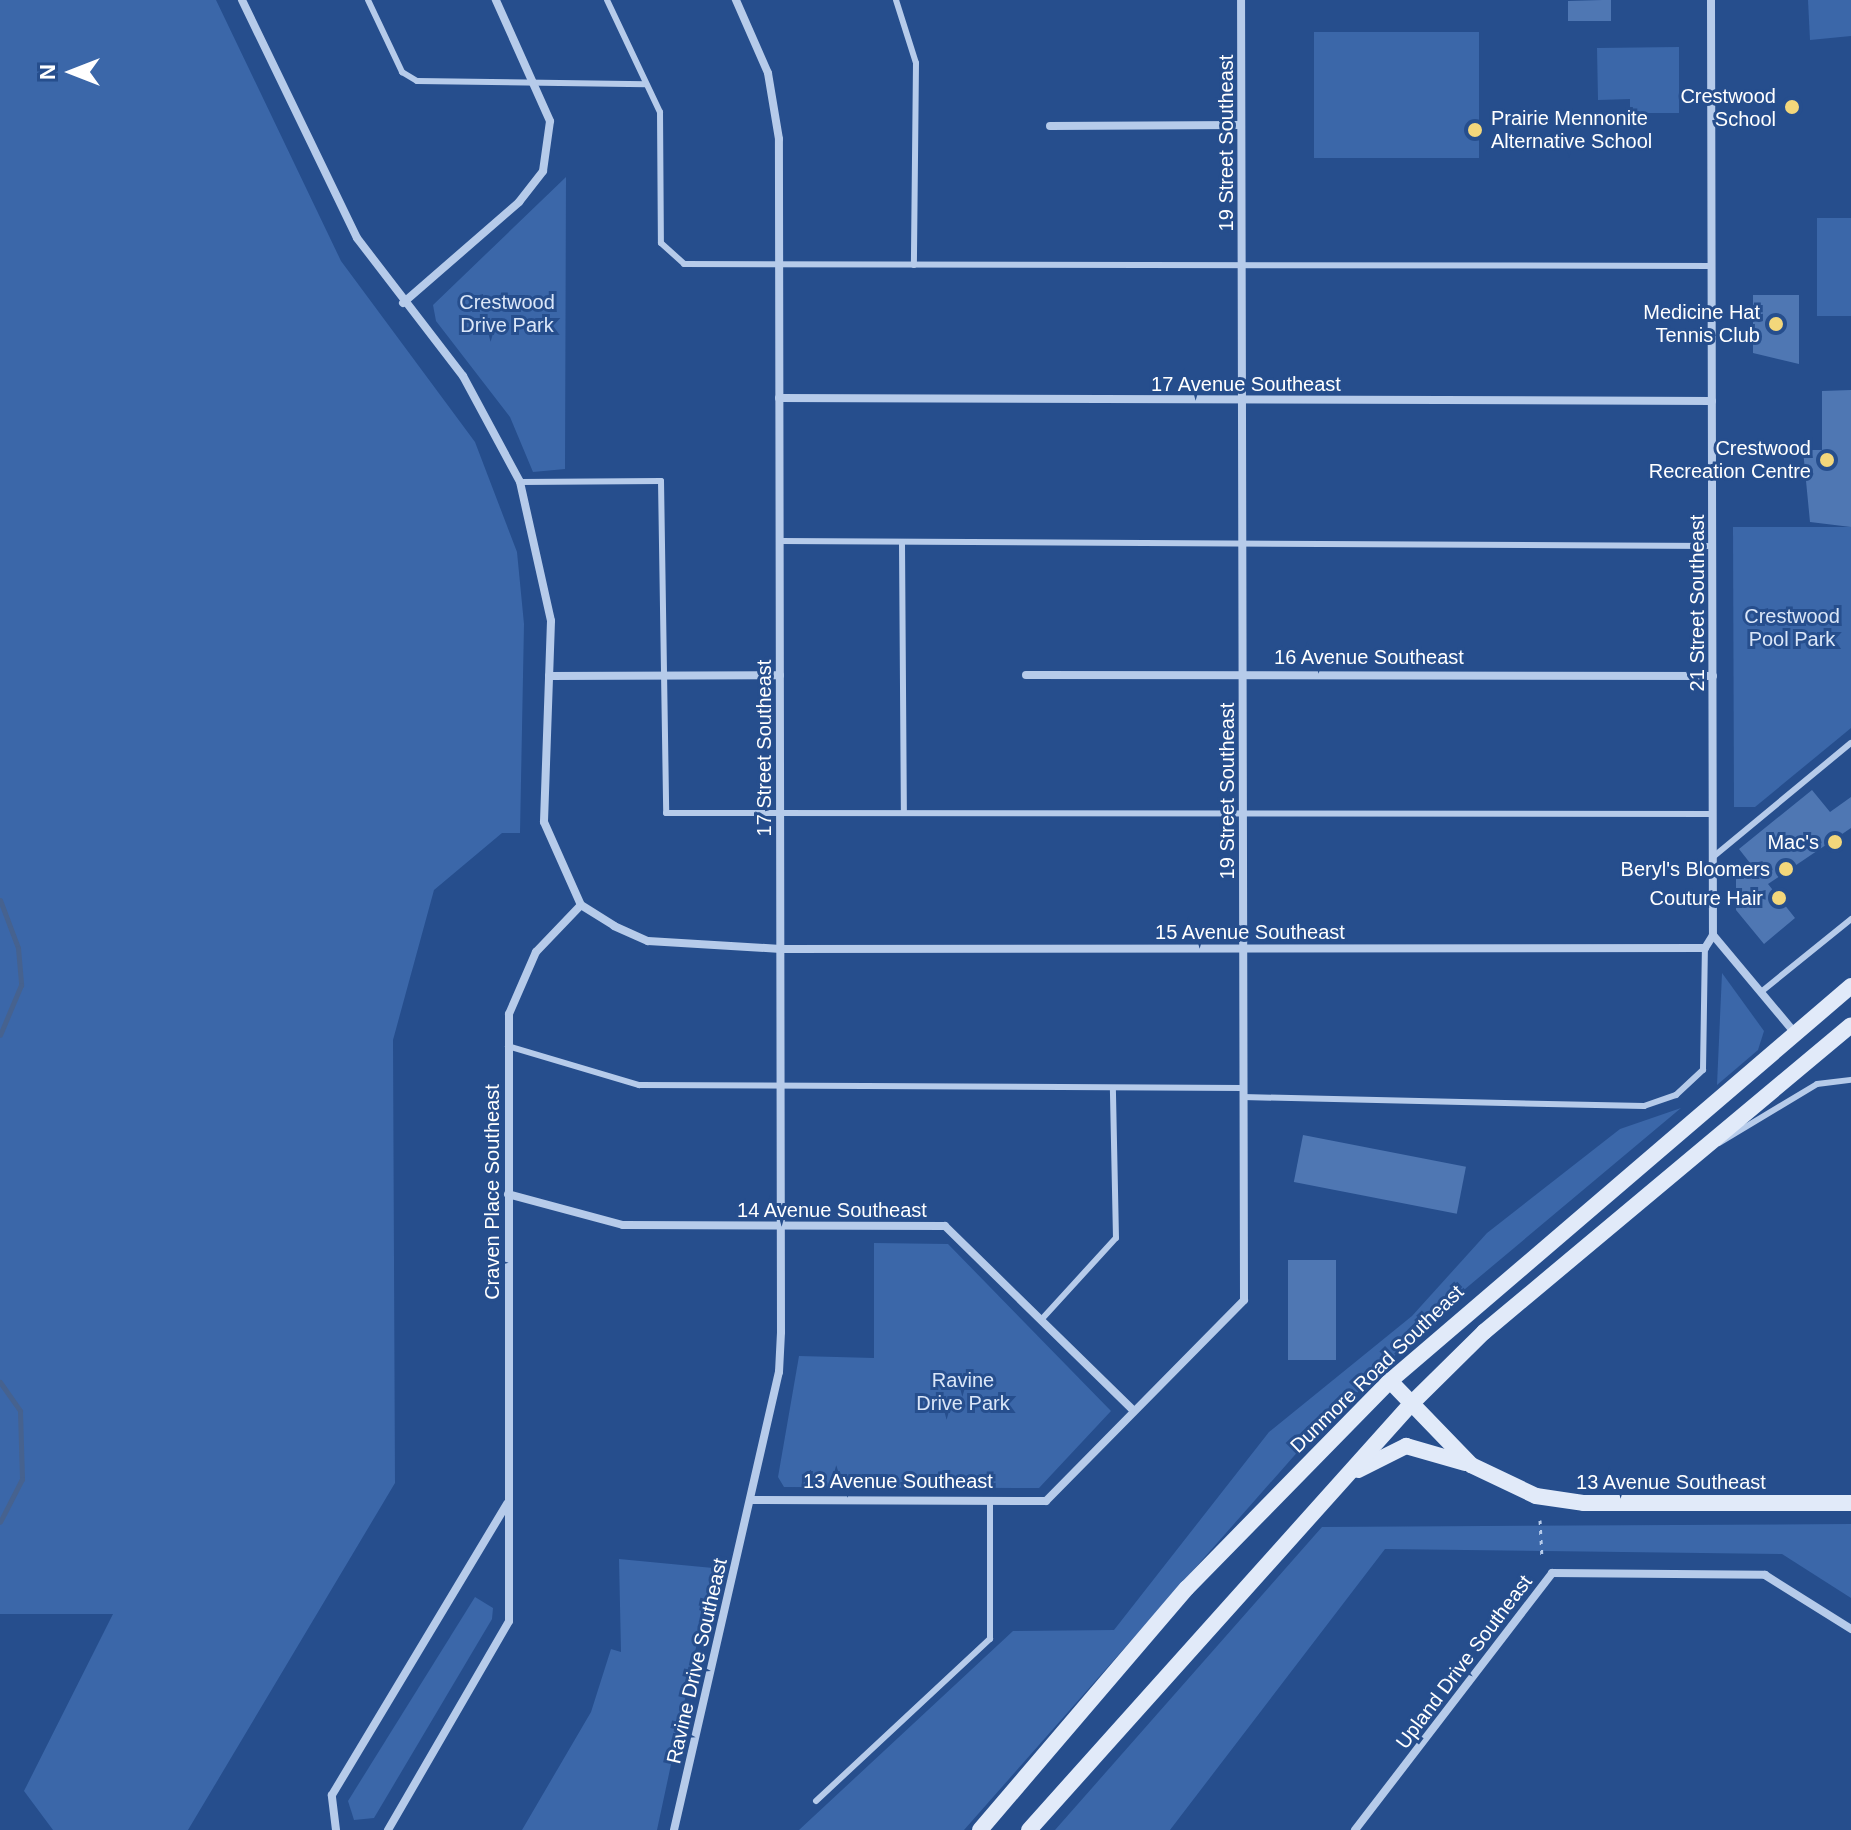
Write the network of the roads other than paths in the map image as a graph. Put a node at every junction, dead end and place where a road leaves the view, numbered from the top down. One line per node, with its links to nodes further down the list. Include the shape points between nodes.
1 (242, 0): 17 (street, via 357,238)
2 (368, 0): 9 (lane, via 402,72 417,81)
3 (496, 0): 9 (street)
4 (607, 0): 10 (lane)
5 (736, 0): 13 (street, 17 Street Southeast, via 775,102)
6 (896, 0): 14 (lane, via 916,63)
7 (1241, 0): 11 (street, 19 Street Southeast)
8 (1711, 0): 16 (street, 21 Street Southeast)
9 (537, 82): 10 (lane); 17 (street, via 550,121 543,171 519,202)
10 (646, 84): 13 (lane, via 660,112 661,243 684,264)
11 (1241, 125): 12 (street); 15 (street, 19 Street Southeast)
12 (1050, 126)
13 (779, 265): 14 (lane); 18 (street, 17 Street Southeast)
14 (914, 265): 15 (lane)
15 (1242, 265): 16 (lane); 19 (street, 19 Street Southeast)
16 (1712, 266): 20 (street, 21 Street Southeast)
17 (403, 303): 21 (street, via 463,376)
18 (779, 398): 19 (street, 17 Avenue Southeast); 22 (street, 17 Street Southeast)
19 (1242, 400): 20 (street, 17 Avenue Southeast); 23 (street, 19 Street Southeast)
20 (1712, 401): 25 (street, 21 Street Southeast)
21 (520, 482): 29 (street, via 551,621); 30 (lane, via 661,481)
22 (780, 541): 24 (lane); 27 (street, 17 Street Southeast)
23 (1242, 542): 24 (lane); 25 (lane); 26 (street, 19 Street Southeast)
24 (902, 544): 33 (lane)
25 (1712, 546): 31 (street, 21 Street Southeast)
26 (1242, 673): 28 (street, 16 Avenue Southeast); 31 (street, 16 Avenue Southeast); 35 (street, 19 Street Southeast)
27 (780, 675): 30 (street); 34 (street, 17 Street Southeast)
28 (1026, 675)
29 (549, 676): 30 (street); 38 (street, via 544,822)
30 (664, 676): 34 (lane, via 666,813)
31 (1713, 676): 36 (street, 21 Street Southeast)
32 (1851, 743): 37 (lane)
33 (904, 811): 34 (lane); 35 (lane)
34 (780, 812): 43 (street, 17 Street Southeast)
35 (1243, 814): 36 (lane); 41 (street, 19 Street Southeast)
36 (1713, 814): 37 (street, 21 Street Southeast)
37 (1713, 857): 40 (street, 21 Street Southeast)
38 (581, 905): 43 (street, 15 Avenue Southeast, via 648,941); 48 (street, Craven Place Southeast, via 536,952 520,981)
39 (1851, 919): 45 (lane)
40 (1713, 935): 42 (street); 45 (street)
41 (1243, 948): 42 (street, 15 Avenue Southeast); 43 (street, 15 Avenue Southeast); 52 (street, 19 Street Southeast)
42 (1705, 948): 52 (lane, via 1703,1070 1676,1095 1644,1106)
43 (781, 949): 50 (street, 17 Street Southeast)
44 (1851, 986): 47 (main road, Dunmore Road Southeast)
45 (1761, 992): 47 (street)
46 (1851, 1025): 53 (main road)
47 (1795, 1033): 57 (main road, Dunmore Road Southeast)
48 (508, 1046): 50 (lane, via 639,1085); 54 (street, Craven Place Southeast)
49 (1851, 1080): 53 (lane, via 1817,1084)
50 (781, 1086): 51 (lane); 55 (street, 17 Street Southeast)
51 (1113, 1089): 52 (lane); 56 (lane, via 1116,1238)
52 (1243, 1093): 59 (street, 19 Street Southeast, via 1244,1300)
53 (1695, 1156): 58 (main road, via 1484,1332)
54 (508, 1194): 55 (street, 14 Avenue Southeast, via 623,1225); 65 (street, Craven Place Southeast)
55 (781, 1226): 56 (street, 14 Avenue Southeast, via 945,1226); 62 (street, 17 Street Southeast, via 779,1372)
56 (1041, 1320): 59 (street, 14 Avenue Southeast)
57 (1390, 1381): 58 (main road, 13 Avenue Southeast); 72 (main road, Dunmore Road Southeast, via 1187,1588)
58 (1411, 1404): 60 (main road, 13 Avenue Southeast); 61 (main road)
59 (1134, 1411): 63 (street, 19 Street Southeast)
60 (1471, 1465): 61 (main road, via 1393,1448); 66 (main road, 13 Avenue Southeast, via 1514,1489 1572,1502)
61 (1330, 1489): 73 (main road)
62 (751, 1500): 64 (street, 13 Avenue Southeast); 71 (street, Ravine Drive Southeast)
63 (1046, 1501): 64 (street, 13 Avenue Southeast)
64 (990, 1502): 68 (lane, via 990,1639)
65 (508, 1503): 69 (street, via 332,1795); 70 (street, Craven Place Southeast, via 509,1621)
66 (1851, 1503)
67 (1851, 1629): 74 (street, Upland Drive Southeast, via 1765,1575 1552,1573)
68 (816, 1801)
69 (336, 1830)
70 (388, 1830)
71 (674, 1830)
72 (980, 1830)
73 (1029, 1830)
74 (1355, 1830)

